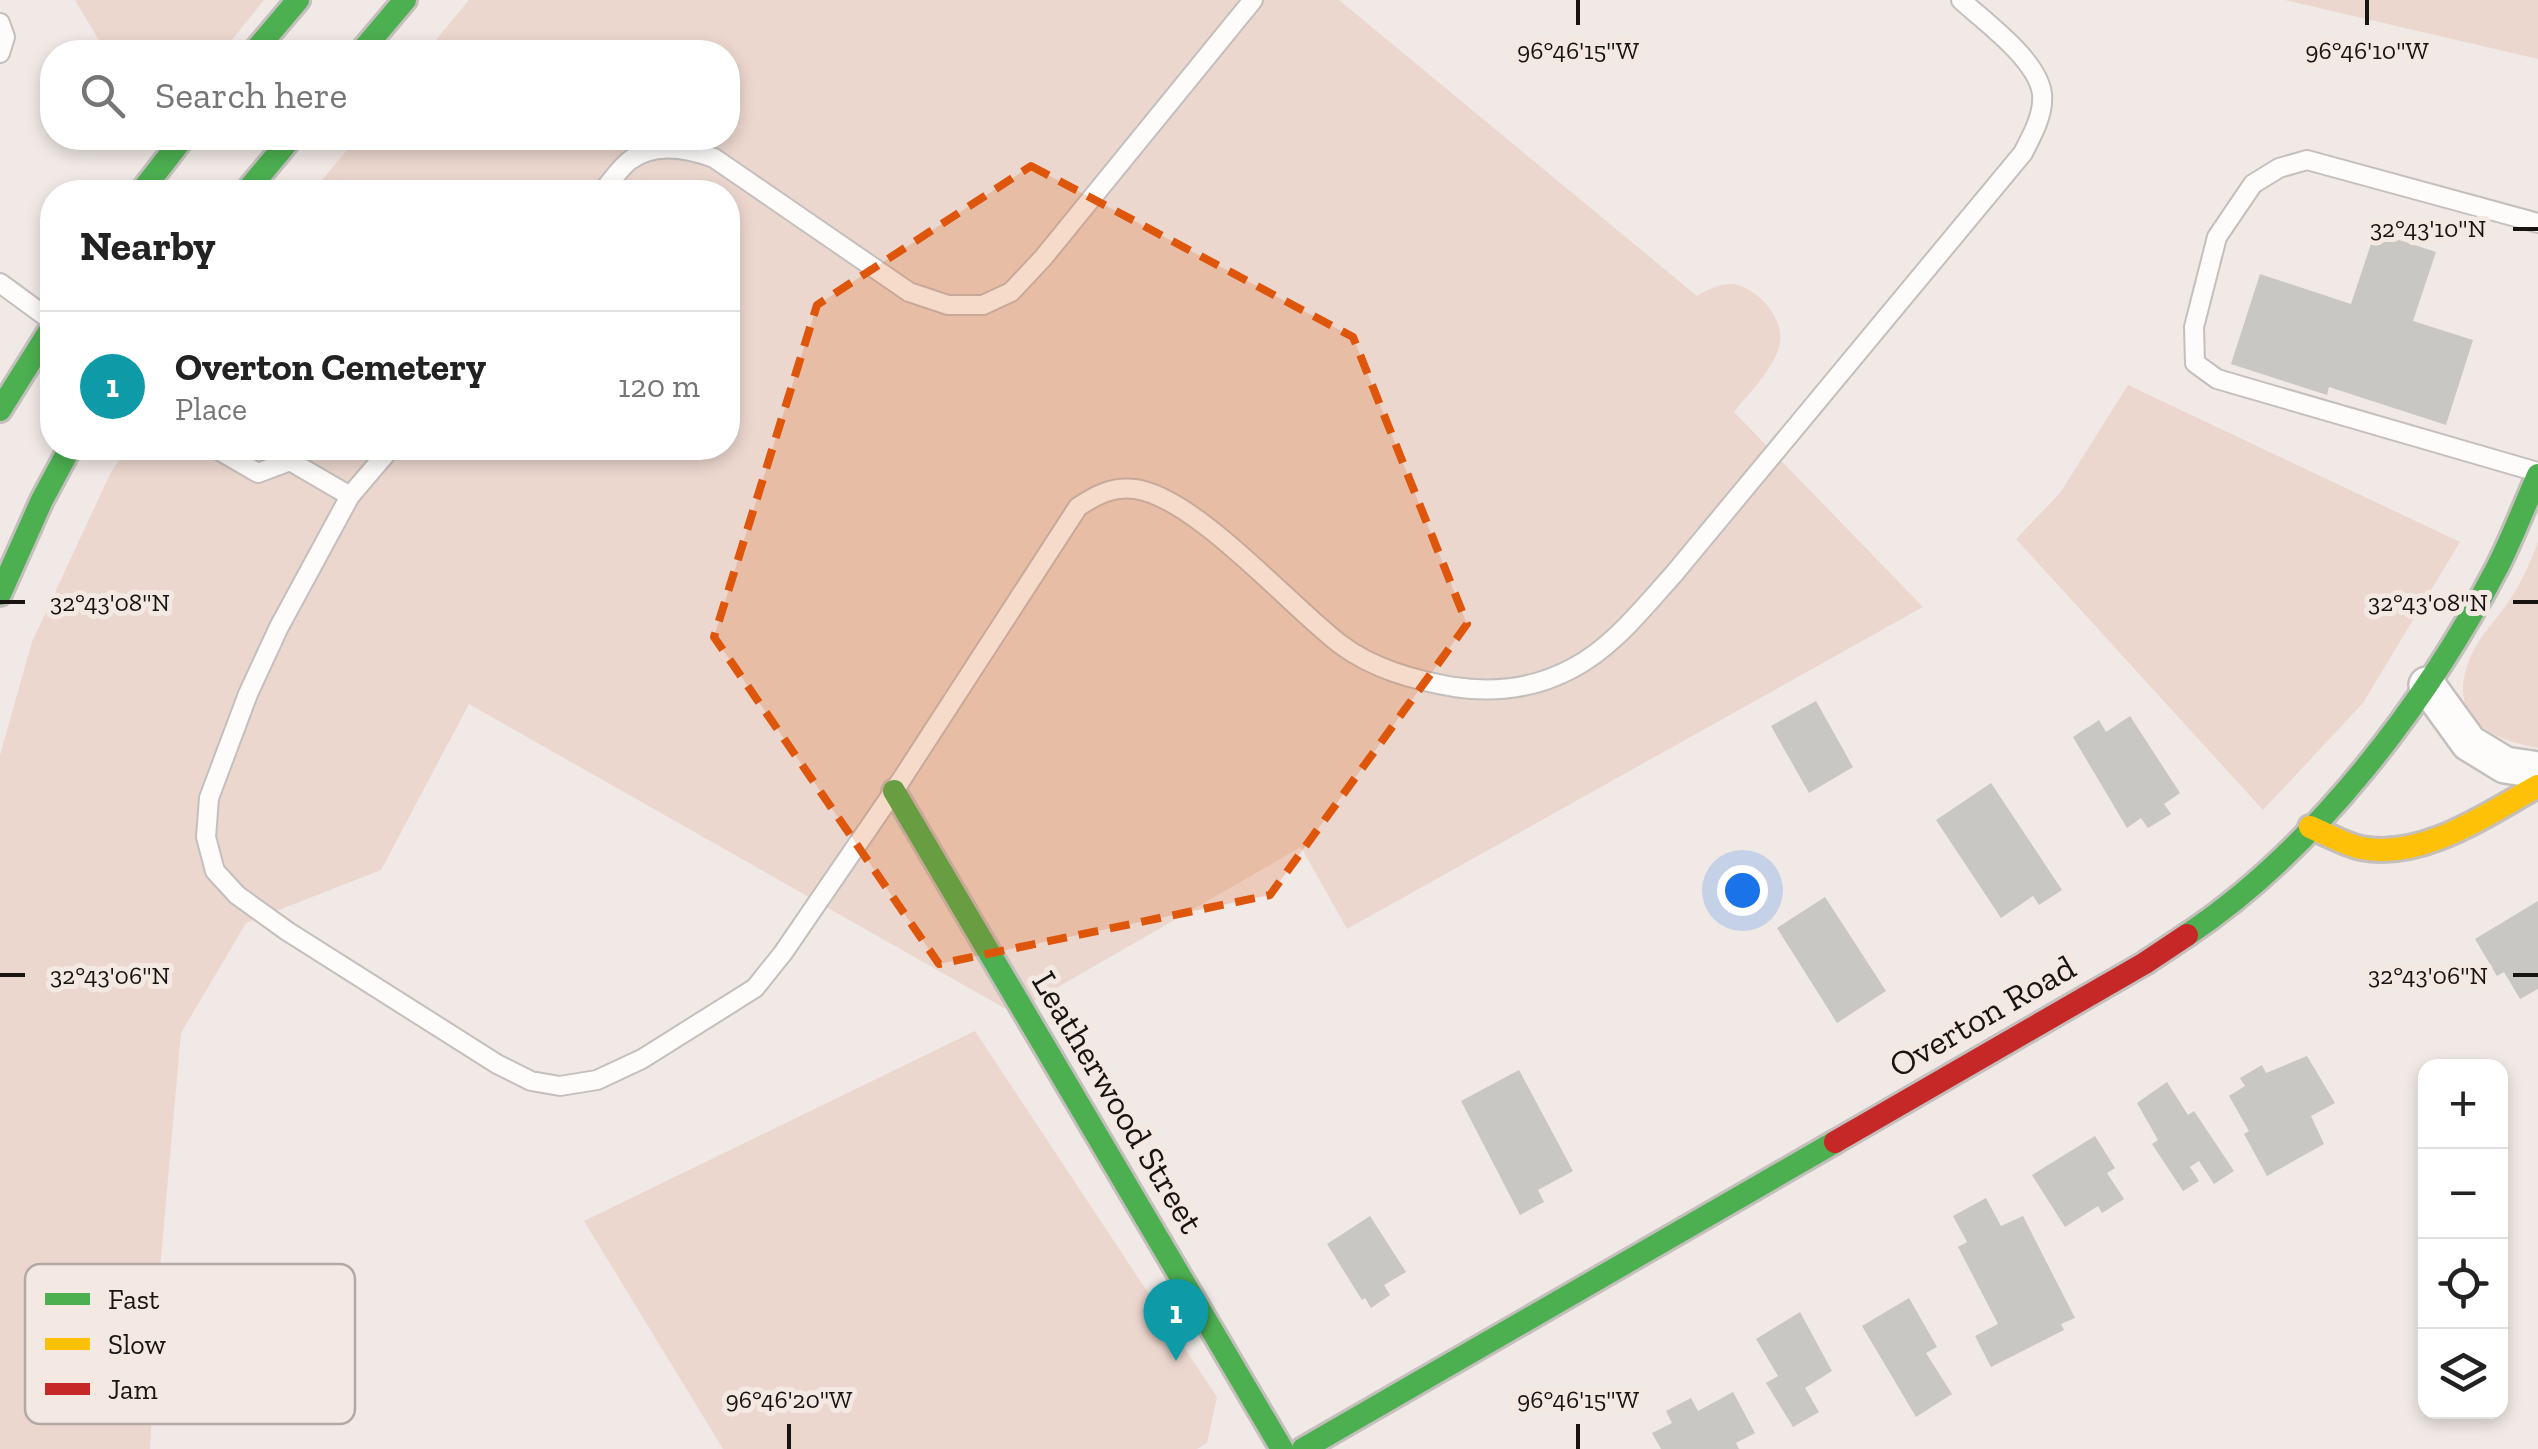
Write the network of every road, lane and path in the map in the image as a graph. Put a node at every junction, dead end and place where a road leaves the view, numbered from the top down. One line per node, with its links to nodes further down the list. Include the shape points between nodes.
1 (298, 0): 6 (street)
2 (405, 0): 7 (street)
3 (1252, 0): 12 (lane, via 1043,258 1011,292 983,305 948,305 909,292 714,158)
4 (1961, 0): 32 (lane, via 2035,75 2042,94 2038,122 2023,153 1614,640 1573,668 1526,686 1476,690 1424,682 1342,646 1164,497 1133,488 1101,492 1078,507)
5 (0, 23): 8 (lane)
6 (264, 40)
7 (372, 40)
8 (0, 54)
9 (173, 150): 13 (street)
10 (281, 150): 14 (street)
11 (653, 150): 15 (lane, via 628,161)
12 (692, 150)
13 (150, 180)
14 (256, 180)
15 (612, 180)
16 (2538, 223): 26 (lane, via 2307,160 2280,168 2253,184 2217,237 2194,327 2196,363 2217,380)
17 (0, 284): 18 (lane)
18 (40, 315)
19 (40, 344): 20 (street)
20 (0, 410)
21 (64, 460): 28 (street)
22 (236, 460): 23 (lane, via 258,473)
23 (279, 460)
24 (298, 460): 27 (lane)
25 (381, 460): 27 (lane)
26 (2538, 473): 29 (street, Overton Road, via 2496,571)
27 (350, 496): 32 (lane, via 242,709 209,798 206,837 216,872 237,895 497,1064 560,1086 597,1080 755,988)
28 (0, 594)
29 (2427, 685): 30 (street, via 2469,743 2505,765); 33 (street, Overton Road)
30 (2538, 770)
31 (2538, 786): 33 (street, via 2446,835 2407,847 2366,849)
32 (894, 792): 34 (street, Leatherwood Street)
33 (2310, 827): 35 (street, Overton Road, via 2224,908 2145,963)
34 (1282, 1449)
35 (1303, 1449)

